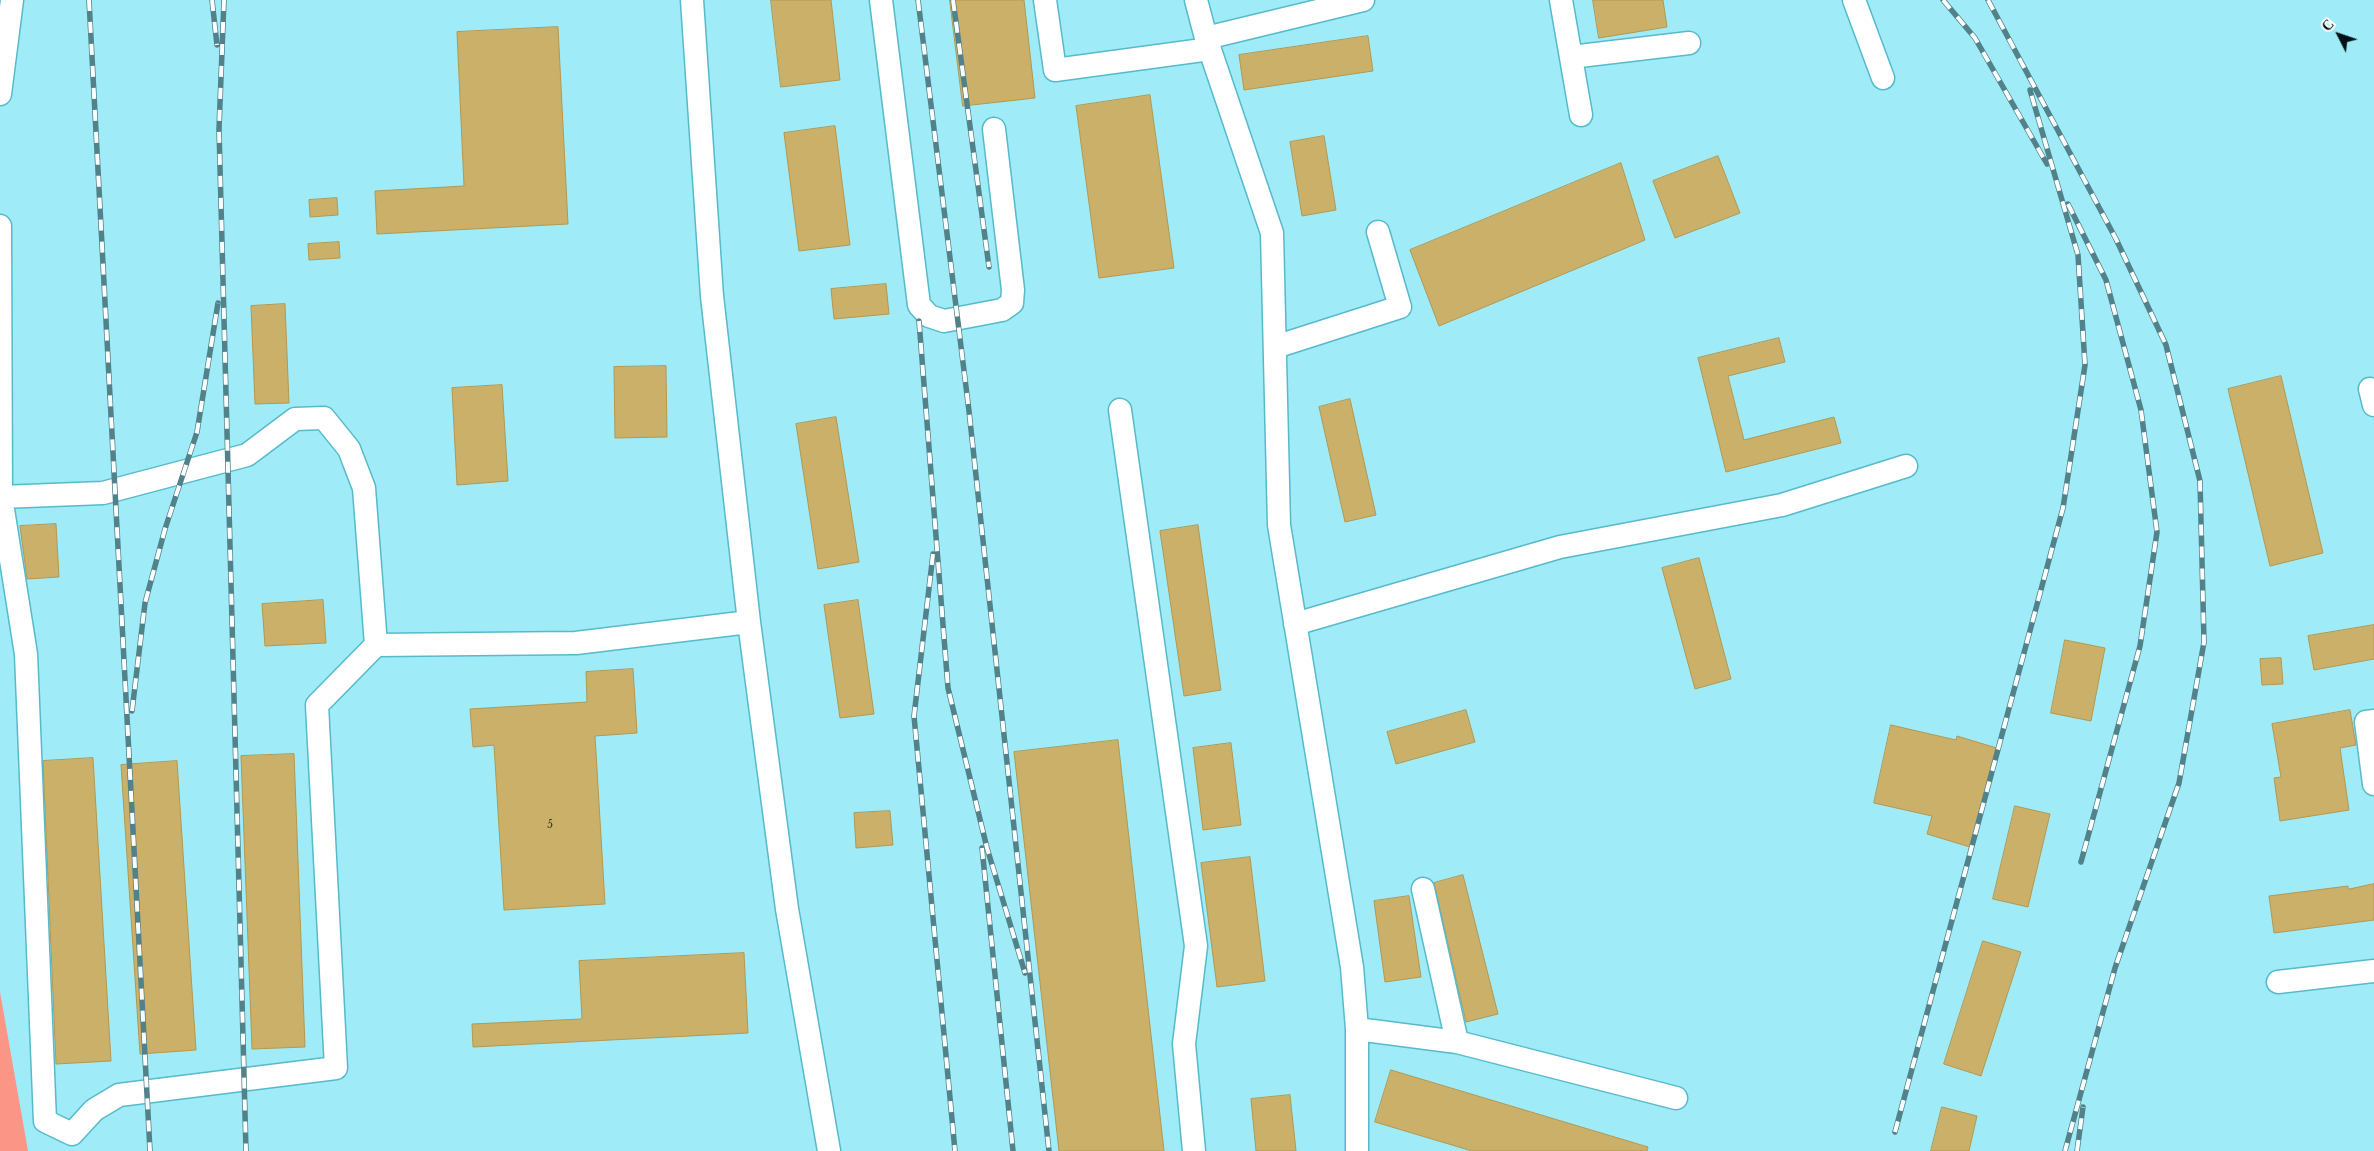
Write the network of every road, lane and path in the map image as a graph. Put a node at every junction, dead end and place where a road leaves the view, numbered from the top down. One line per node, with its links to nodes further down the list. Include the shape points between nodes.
1 (12, 0): 13 (street)
2 (692, 0): 22 (street, via 712,296)
3 (881, 0): 15 (street, via 919,305 929,316 944,321 1002,310 1012,303)
4 (1045, 0): 10 (street, via 1055,70)
5 (1196, 0): 10 (street)
6 (1363, 0): 10 (street)
7 (1561, 0): 11 (street)
8 (1854, 0): 12 (street)
9 (1689, 43): 11 (street)
10 (1210, 50): 18 (street, via 1272,233)
11 (1571, 57): 14 (street)
12 (1883, 78)
13 (0, 94)
14 (1581, 115)
15 (994, 129)
16 (0, 226): 21 (street)
17 (1378, 232): 18 (street, via 1400,307)
18 (1275, 347): 23 (street, via 1279,525)
19 (1120, 410): 35 (street, via 1196,946 1184,1044)
20 (1906, 466): 23 (street, via 1782,505 1560,547)
21 (1, 497): 24 (street, via 103,493 247,455 295,419 324,418 349,449 364,488); 33 (street, via 26,654 45,1121)
22 (749, 622): 24 (street, via 576,643); 34 (street, via 787,909)
23 (1295, 624): 30 (street, via 1352,968)
24 (376, 645): 33 (street, via 317,705 336,1068 119,1095 94,1110)
25 (2374, 721): 26 (street, via 2366,722)
26 (2374, 784)
27 (1424, 888): 31 (street)
28 (2374, 971): 29 (street)
29 (2278, 982)
30 (1357, 1029): 31 (street); 36 (street)
31 (1457, 1042): 32 (street)
32 (1676, 1098)
33 (67, 1142)
34 (829, 1151)
35 (1194, 1151)
36 (1358, 1151)

